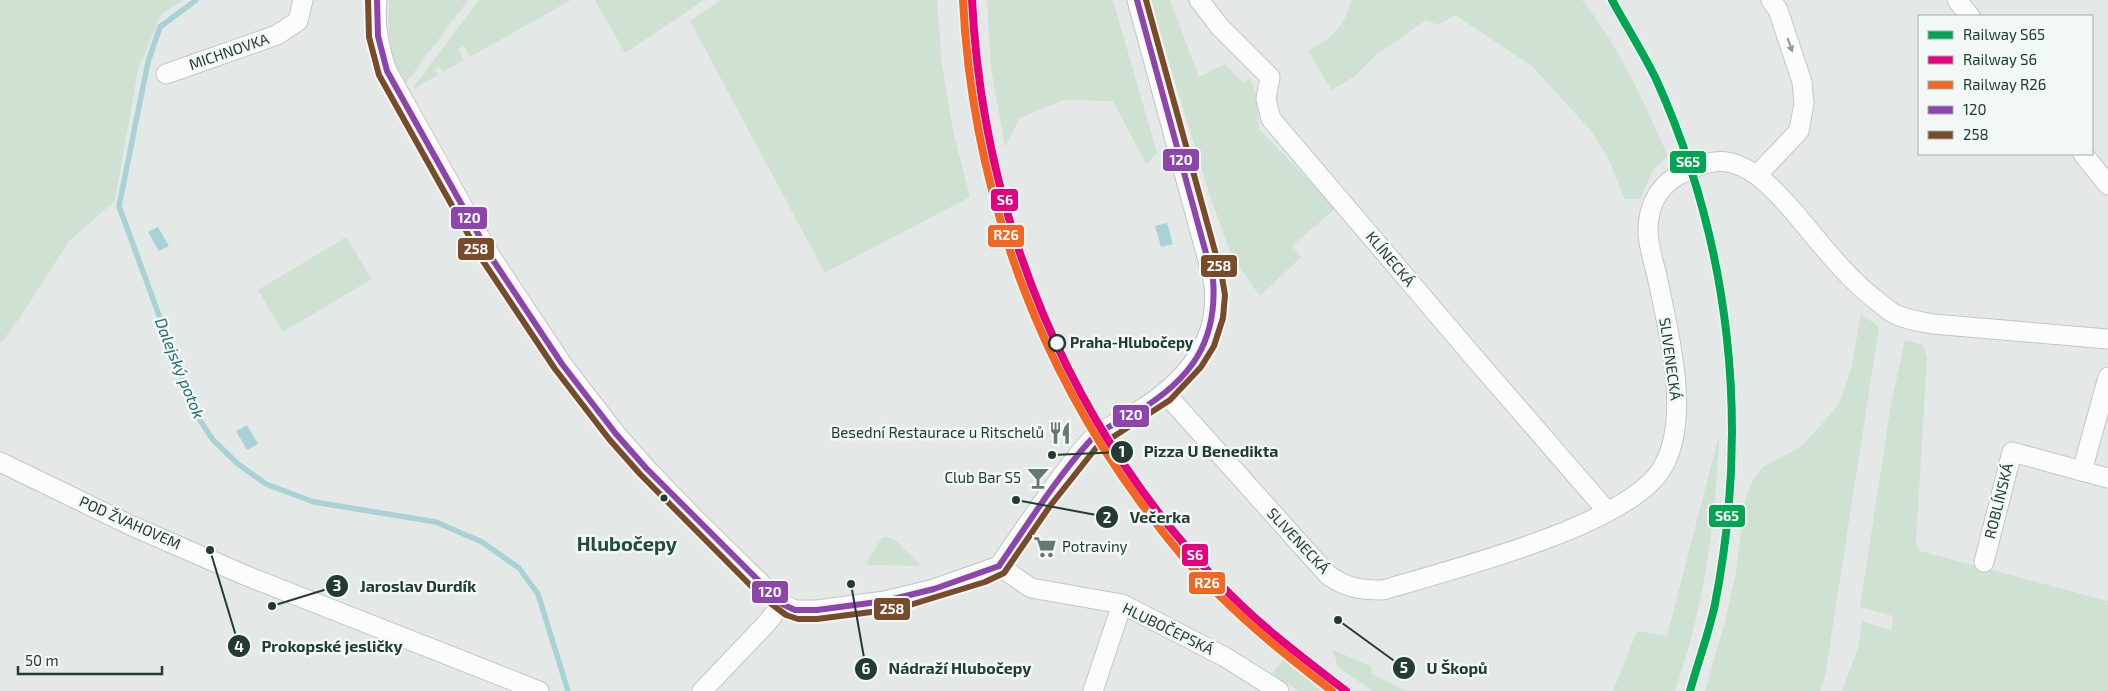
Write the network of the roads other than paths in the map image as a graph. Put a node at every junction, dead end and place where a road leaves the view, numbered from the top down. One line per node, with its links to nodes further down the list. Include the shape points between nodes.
1 (303, 0): 8 (street, MICHNOVKA, via 298,21 277,36)
2 (378, 0): 21 (street, via 380,52 388,71 491,257 522,306 562,364 627,447)
3 (1137, 0): 14 (street, via 1195,206 1216,295 1206,342 1194,362)
4 (1199, 0): 18 (street, KLÍNECKÁ, via 1220,27 1270,76 1266,98 1272,119)
5 (1771, 0): 10 (street, one-way to 10, via 1778,10 1802,82 1804,103 1798,132)
6 (1957, 0): 7 (street)
7 (1969, 15)
8 (166, 74)
9 (2084, 155): 11 (street)
10 (1758, 174): 12 (street, SLIVENECKÁ, via 1845,272 1895,315 1934,324); 18 (street, SLIVENECKÁ, via 1731,163 1709,162 1674,176 1657,194 1648,235 1678,392 1676,422 1662,469 1646,487)
11 (2108, 185)
12 (2108, 339)
13 (2108, 377): 16 (street)
14 (1165, 393): 18 (street, SLIVENECKÁ, via 1328,575 1357,590 1383,590 1438,574 1547,539); 20 (street, via 1090,441)
15 (0, 462): 23 (street, POD ŽVAHOVEM, via 132,526 247,576)
16 (2082, 472): 17 (street); 19 (street, ROBLÍNSKÁ, via 2012,452)
17 (2108, 478)
18 (1607, 511)
19 (1984, 562)
20 (999, 566): 21 (street, via 934,589 885,601 817,610 799,610); 22 (street, HLUBOČEPSKÁ, via 1031,588)
21 (782, 604): 24 (street)
22 (1122, 604): 25 (street); 26 (street, HLUBOČEPSKÁ, via 1225,657)
23 (539, 691)
24 (702, 691)
25 (1093, 691)
26 (1279, 691)

